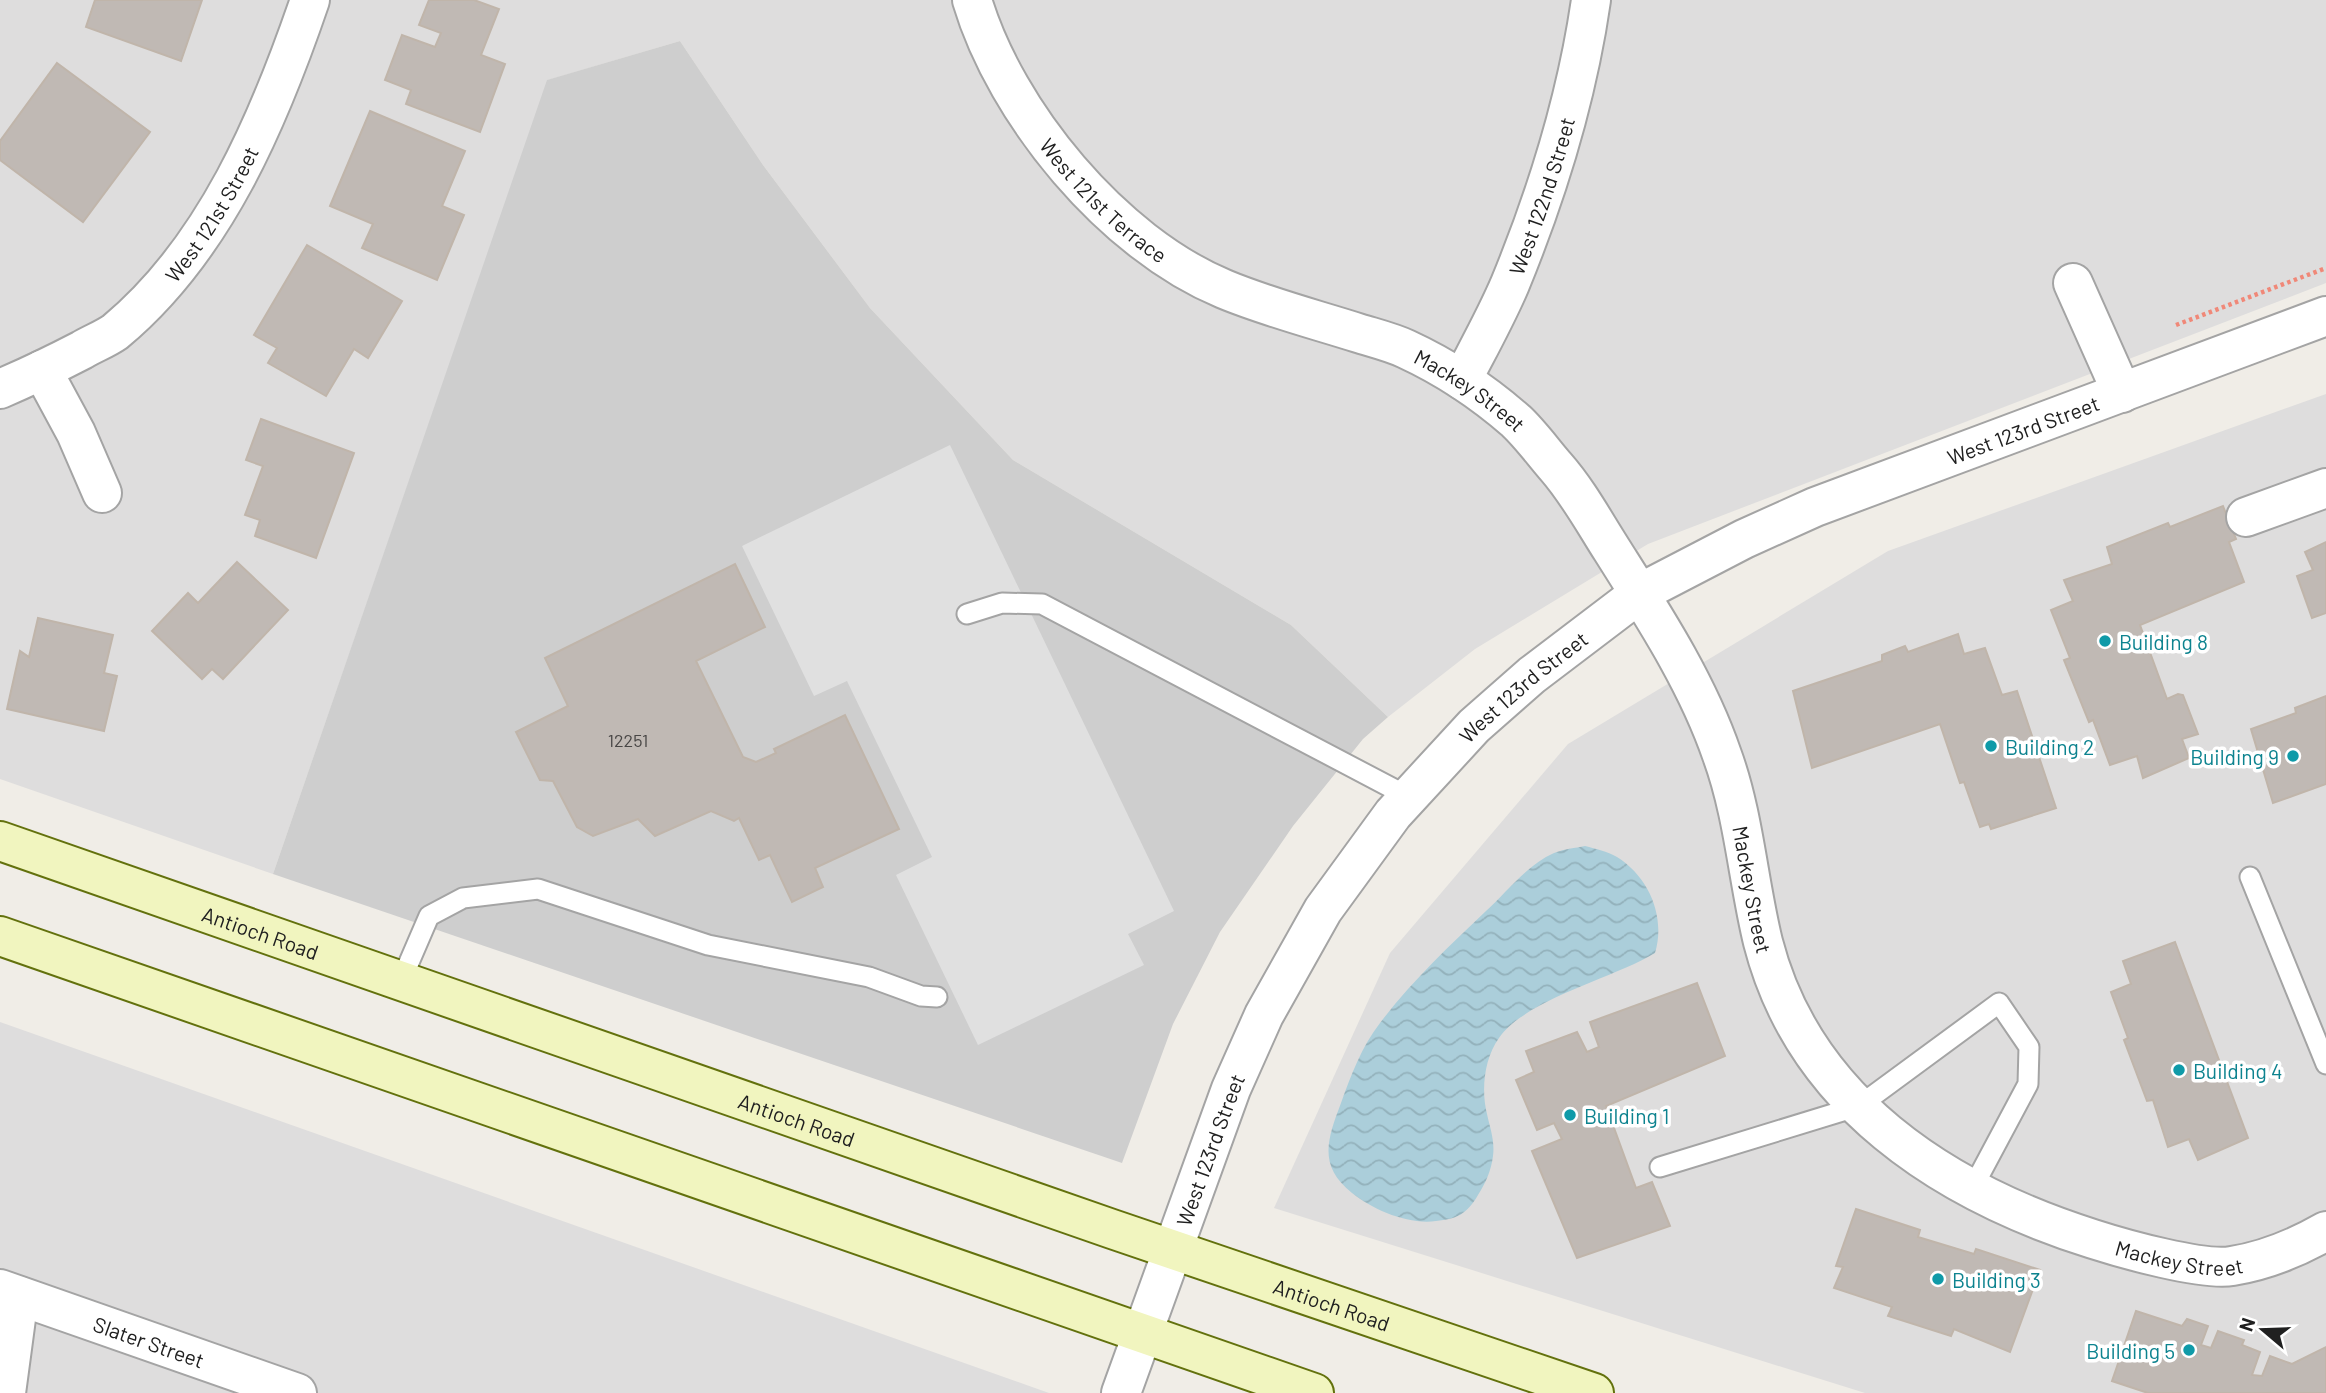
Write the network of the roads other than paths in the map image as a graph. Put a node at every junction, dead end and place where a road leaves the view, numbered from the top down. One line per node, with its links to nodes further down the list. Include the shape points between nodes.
1 (310, 0): 7 (street, West 121st Street, via 251,151 193,247 164,284 113,334)
2 (972, 0): 6 (street, West 121st Terrace, via 1019,106 1073,176 1155,252 1222,288)
3 (1591, 0): 8 (street, West 122nd Street, via 1566,119 1541,202 1509,286)
4 (2073, 283): 10 (street, West 123rd Street)
5 (2326, 316): 10 (street, West 123rd Street)
6 (1312, 318): 8 (street, Mackey Street, via 1405,349)
7 (42, 370): 9 (street); 12 (street)
8 (1462, 380): 14 (street, Mackey Street, via 1518,423 1569,482)
9 (0, 389)
10 (2122, 393): 14 (street, West 123rd Street, via 1815,508)
11 (2326, 488): 13 (street)
12 (102, 493)
13 (2246, 517)
14 (1640, 593): 16 (street, West 123rd Street, via 1532,675 1474,726); 23 (street, Mackey Street, via 1676,656 1724,760 1776,984 1813,1056)
15 (967, 614): 16 (lane, via 1002,603 1042,604)
16 (1409, 797): 27 (street, West 123rd Street, via 1323,910 1264,1015 1231,1089)
17 (0, 841): 20 (main road, Antioch Road)
18 (2250, 877): 22 (lane)
19 (0, 936): 29 (main road)
20 (401, 981): 21 (lane, via 429,916 463,898 538,889 708,945 869,977 921,996); 27 (main road, Antioch Road)
21 (937, 997)
22 (2326, 1064)
23 (1860, 1106): 24 (lane); 25 (street, Mackey Street, via 1905,1148); 25 (lane, via 1999,1003 2029,1048 2028,1084)
24 (1660, 1167)
25 (1972, 1189): 26 (street, Mackey Street, via 2048,1224 2099,1241 2205,1266 2230,1266 2266,1256)
26 (2326, 1231)
27 (1172, 1249): 29 (street); 34 (main road, Antioch Road)
28 (10, 1293): 30 (street); 31 (street, Slater Street)
29 (1142, 1335): 32 (street); 33 (main road)
30 (6, 1393)
31 (297, 1393)
32 (1121, 1393)
33 (1314, 1393)
34 (1594, 1393)

